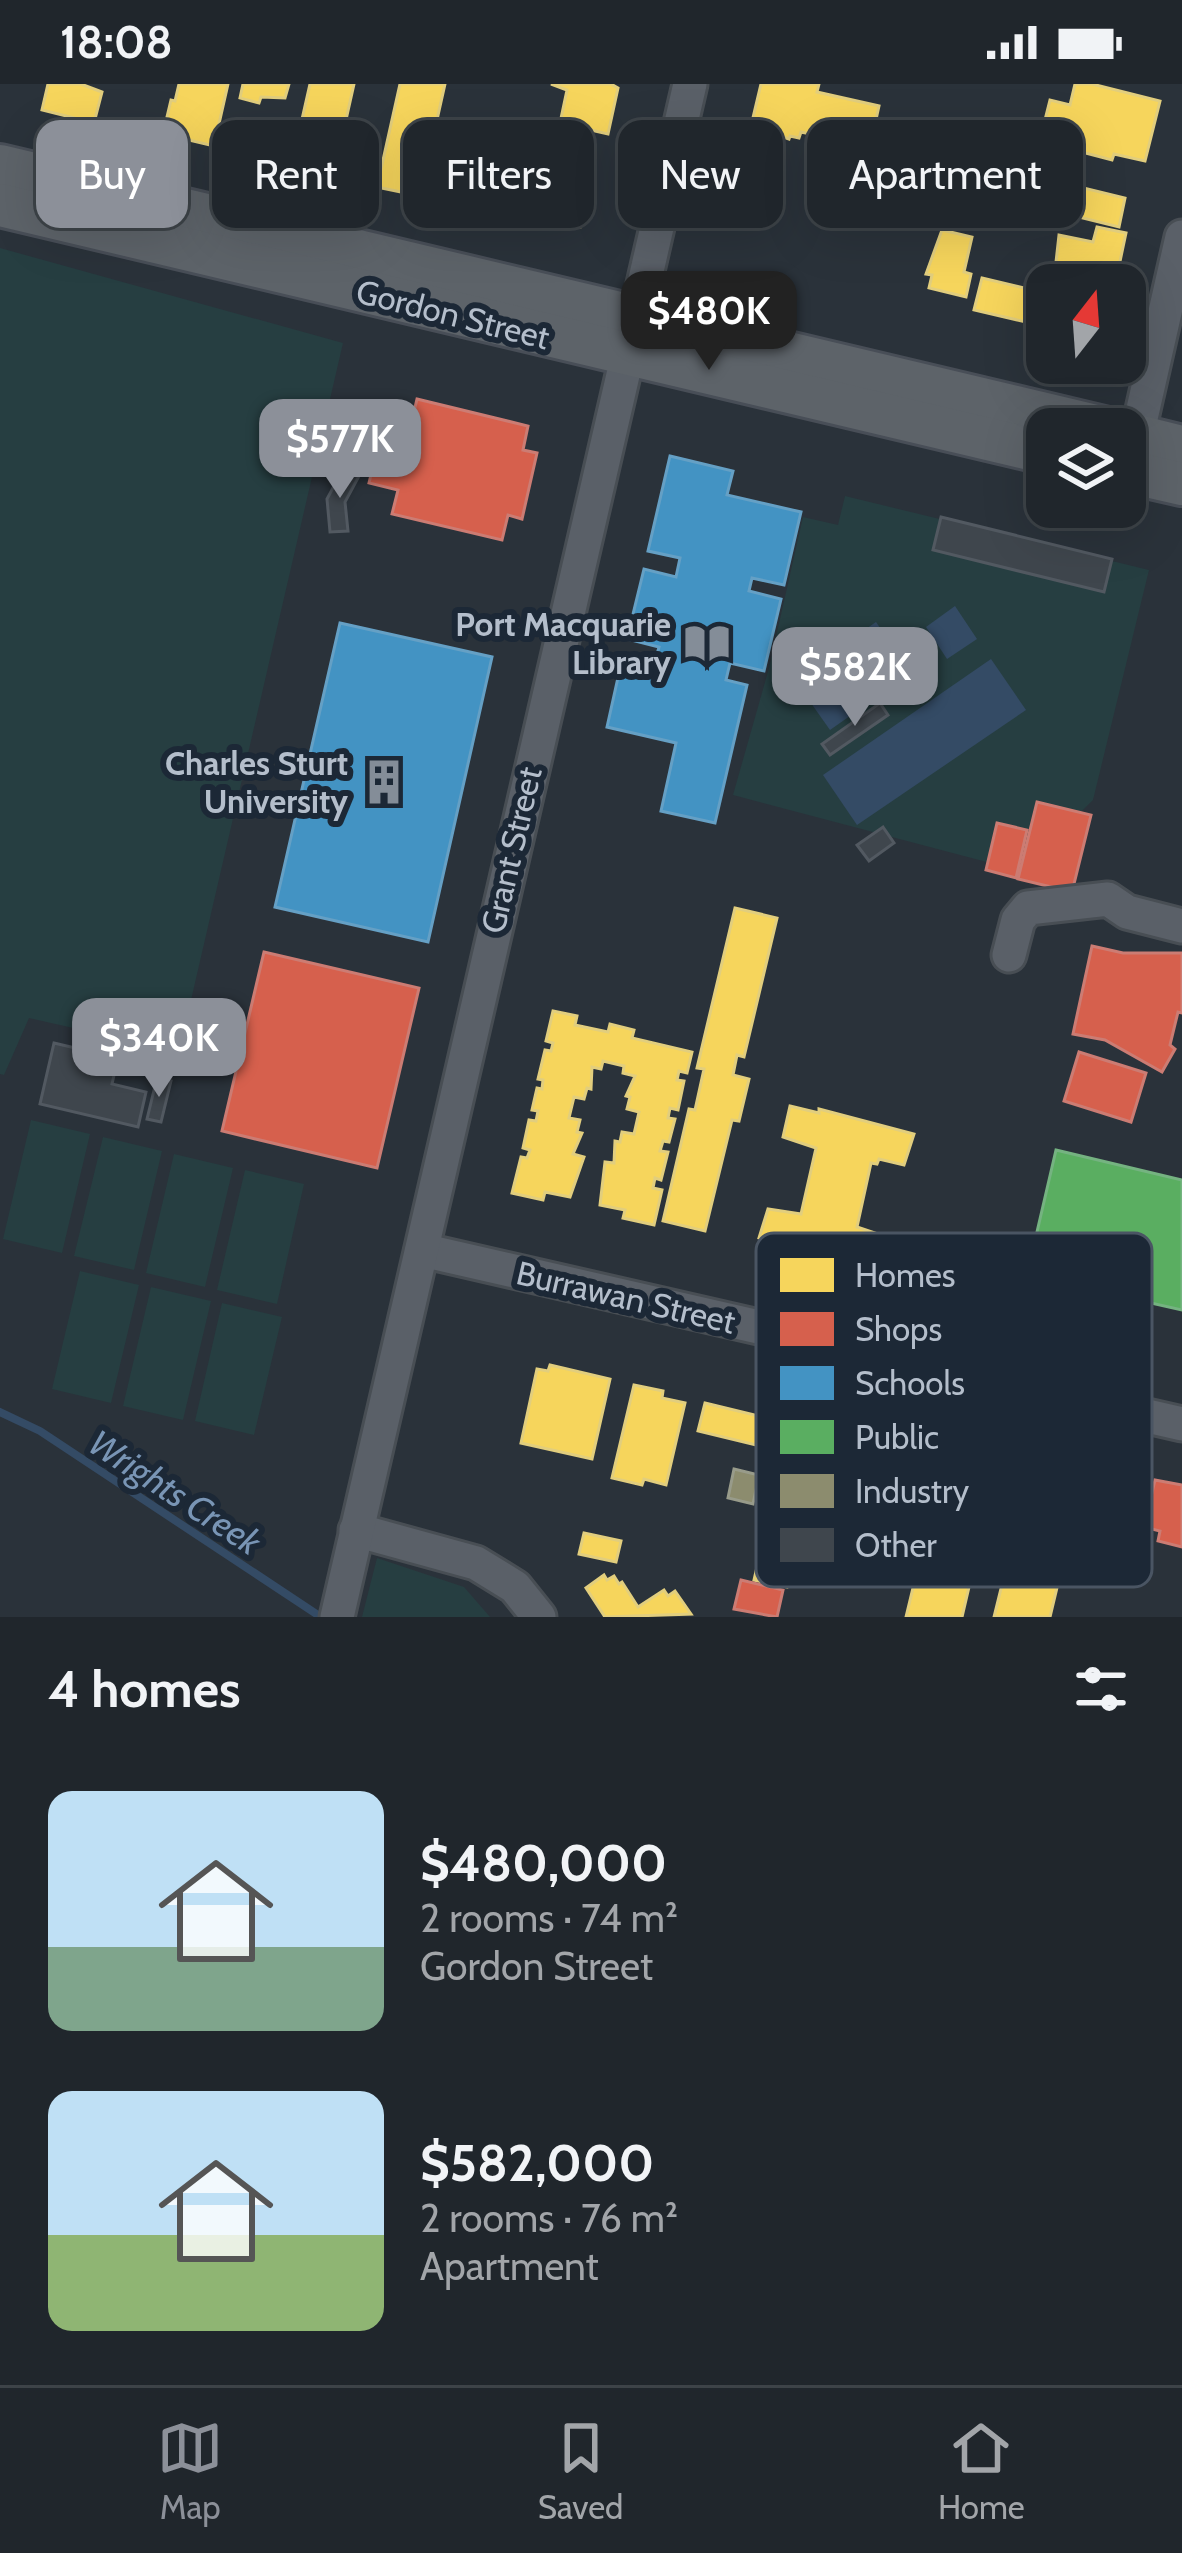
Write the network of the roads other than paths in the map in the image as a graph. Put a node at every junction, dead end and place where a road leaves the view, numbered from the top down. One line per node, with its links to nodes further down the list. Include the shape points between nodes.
1 (690, 84): 5 (street, Grant Street)
2 (0, 166): 5 (main road, Gordon Street)
3 (0, 205): 5 (main road, Gordon Street)
4 (1182, 237): 6 (street)
5 (632, 336): 7 (main road, Gordon Street); 9 (main road, Gordon Street); 15 (street, Grant Street)
6 (1134, 408)
7 (1026, 421)
8 (1146, 444): 10 (main road, Gordon Street)
9 (1026, 447)
10 (1182, 447)
11 (1146, 458): 12 (main road, Gordon Street)
12 (1182, 484)
13 (1182, 926): 14 (street, via 1108,899 1028,908)
14 (1009, 955)
15 (422, 1250): 16 (street, Burrawan Street); 19 (street, Grant Street)
16 (756, 1326)
17 (1152, 1417): 18 (street, Burrawan Street)
18 (1182, 1424)
19 (356, 1530): 20 (street, Grant Street); 21 (street, via 476,1563 515,1587)
20 (338, 1612)
21 (539, 1617)

